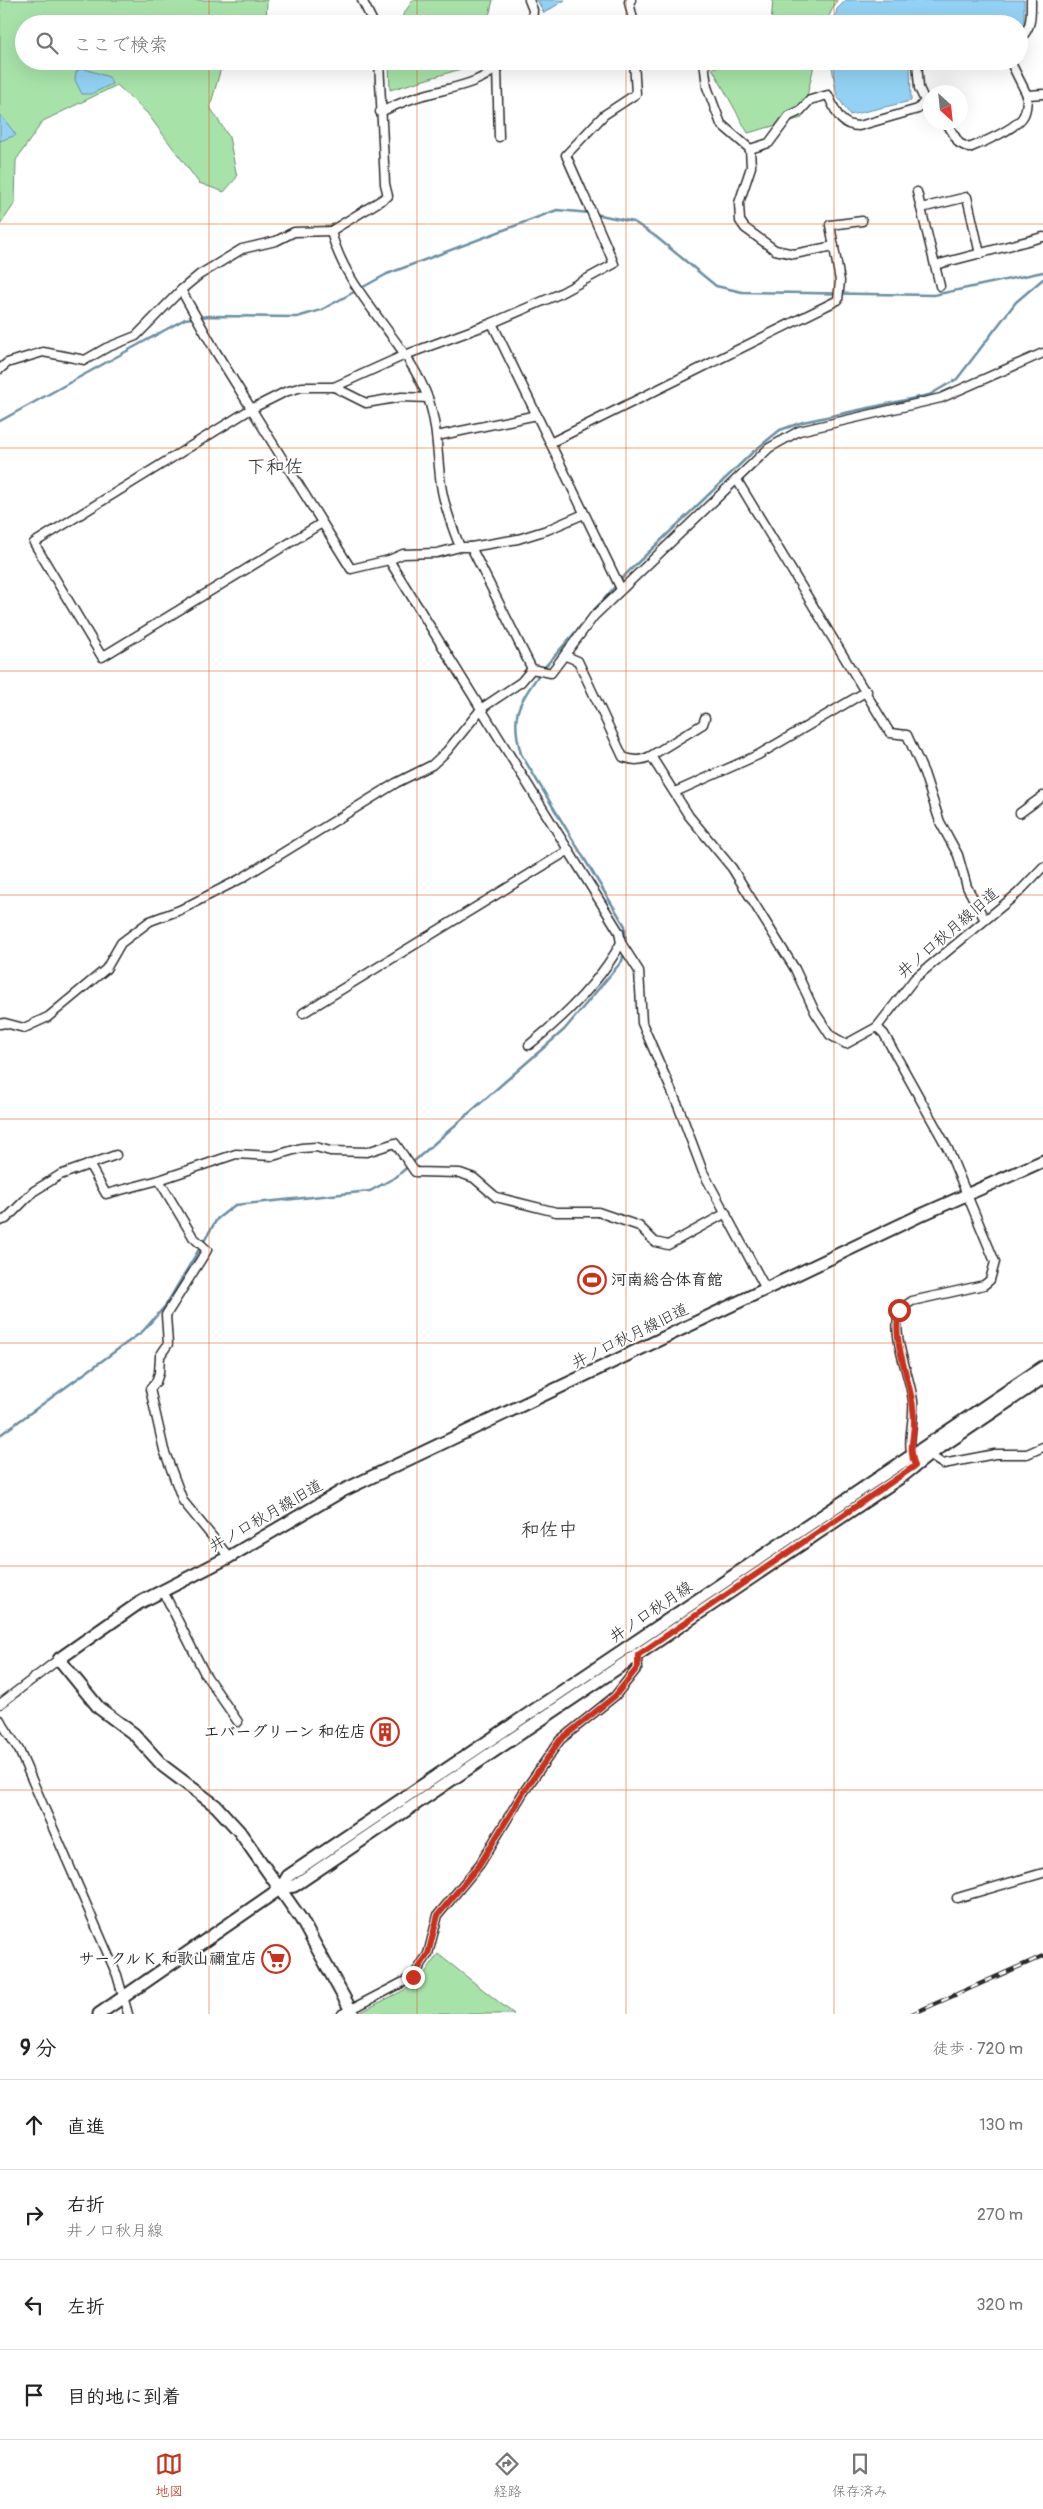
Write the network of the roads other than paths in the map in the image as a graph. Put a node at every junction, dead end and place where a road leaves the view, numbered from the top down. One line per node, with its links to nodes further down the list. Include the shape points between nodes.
1 (362, 0): 5 (street)
2 (529, 0): 6 (street)
3 (631, 0): 7 (street)
4 (1031, 0): 8 (street)
5 (370, 15)
6 (533, 15)
7 (633, 15)
8 (1028, 31)
9 (379, 70): 20 (street)
10 (495, 70): 20 (street, via 466,86 416,98)
11 (497, 70): 22 (street)
12 (635, 70): 34 (street, via 636,94 604,115 566,155 614,264 557,295)
13 (705, 70): 23 (street, via 707,87 721,124)
14 (917, 70): 17 (street)
15 (1014, 70): 18 (street)
16 (1043, 94): 18 (street)
17 (923, 95)
18 (1027, 95): 21 (street, via 1024,116 1019,122 982,143 969,148 959,143)
19 (923, 106): 23 (street, via 859,126 849,126 840,120 828,95 810,100 800,111 789,116 769,143)
20 (380, 112): 27 (street, via 388,196)
21 (951, 130)
22 (499, 137)
23 (750, 148): 29 (street, via 752,167 739,203 740,222 745,228 774,250 794,254)
24 (917, 192): 25 (street)
25 (921, 208): 30 (street, via 967,198); 31 (street)
26 (862, 221): 29 (street, via 830,225)
27 (331, 231): 33 (street, via 294,232 276,241 242,250 199,275); 36 (street, via 334,244 360,292)
28 (1043, 237): 30 (street)
29 (834, 246): 43 (street, via 840,281 838,300)
30 (980, 254): 31 (street)
31 (935, 266): 32 (street)
32 (940, 286)
33 (181, 290): 37 (street, via 136,336 85,360 43,352 7,363); 40 (street)
34 (492, 323): 36 (street); 41 (street)
35 (1043, 353): 44 (street, via 941,398 799,431 769,448)
36 (405, 354): 38 (street); 39 (street)
37 (0, 369)
38 (334, 387): 39 (street, via 366,403 402,397); 40 (street, via 302,387)
39 (428, 398): 42 (street)
40 (251, 409): 46 (street); 46 (street, via 34,543 102,657)
41 (537, 415): 42 (street); 43 (street)
42 (437, 436): 47 (street, via 441,485)
43 (550, 443): 45 (street)
44 (737, 480): 50 (street); 53 (street)
45 (584, 514): 48 (street, via 518,539); 50 (street)
46 (322, 523): 49 (street, via 351,569)
47 (460, 547): 48 (street); 49 (street, via 437,553 403,554)
48 (471, 547): 52 (street)
49 (390, 560): 54 (street)
50 (621, 590): 51 (street, via 594,616)
51 (566, 656): 52 (street, via 551,673); 56 (street, via 578,661 623,756 631,760)
52 (534, 670): 54 (street)
53 (867, 691): 57 (street, via 758,755); 62 (street, via 890,733 907,735 940,822 958,855 967,887)
54 (482, 708): 60 (street); 65 (street, via 432,764 242,878 180,910 150,921 121,943 106,969 48,1017 24,1028 5,1022)
55 (705, 718): 56 (street, via 703,724)
56 (649, 757): 57 (street)
57 (675, 792): 66 (street, via 689,816 732,868 795,969 830,1036 846,1044)
58 (1043, 796): 59 (street)
59 (1020, 813)
60 (569, 850): 63 (street, via 619,932); 64 (street)
61 (1043, 867): 62 (street, 井ノ口秋月線旧道)
62 (985, 920): 66 (street, 井ノ口秋月線旧道, via 915,978)
63 (621, 943): 67 (street, via 611,960 559,1022); 73 (street, via 639,971 642,1023 703,1172)
64 (304, 1013)
65 (0, 1024)
66 (877, 1027): 72 (street, via 940,1133)
67 (529, 1045)
68 (116, 1156): 70 (street)
69 (1043, 1161): 72 (main road, 井ノ口秋月線旧道)
70 (89, 1164): 71 (street, via 106,1194); 74 (street, via 34,1190 6,1219)
71 (158, 1180): 73 (street, via 236,1154 273,1156 316,1147 330,1152 367,1152 395,1144 415,1172 460,1173 474,1178 496,1197 556,1212 598,1212 639,1226 655,1242 668,1245); 82 (street, via 193,1237 207,1250 166,1315 168,1344 160,1356 159,1373 150,1389 164,1450 183,1501)
72 (969, 1194): 75 (main road, 井ノ口秋月線旧道); 79 (street, via 995,1262 990,1280 984,1285 912,1301 899,1310 896,1324 898,1343 914,1422)
73 (726, 1213): 75 (street)
74 (0, 1221)
75 (766, 1289): 82 (main road, 井ノ口秋月線旧道, via 342,1491)
76 (1043, 1367): 79 (main road, 井ノ口秋月線)
77 (1043, 1378): 80 (main road, 井ノ口秋月線)
78 (1043, 1447): 80 (street, via 1027,1454 995,1454 943,1464)
79 (911, 1454): 81 (street); 84 (main road, 井ノ口秋月線)
80 (930, 1455): 81 (main road, 井ノ口秋月線)
81 (915, 1466): 84 (main road, 井ノ口秋月線)
82 (229, 1557): 83 (main road, 井ノ口秋月線旧道)
83 (163, 1591): 85 (main road, 井ノ口秋月線旧道, via 139,1603); 88 (street, via 205,1674)
84 (634, 1650): 90 (main road, 井ノ口秋月線, via 294,1886); 93 (street, via 638,1667 615,1696 560,1740 480,1864 438,1915 428,1954 413,1977)
85 (59, 1659): 86 (street, 井ノ口秋月線旧道); 90 (main road, via 99,1708 134,1734 163,1766 216,1806)
86 (0, 1704)
87 (0, 1720): 92 (street, via 19,1750 117,1976)
88 (238, 1722)
89 (1043, 1872): 91 (street)
90 (281, 1888): 92 (main road, 井ノ口秋月線); 93 (main road, via 301,1918)
91 (958, 1898)
92 (123, 1997): 94 (main road, 井ノ口秋月線); 95 (street)
93 (348, 2013)
94 (99, 2014)
95 (128, 2014)

